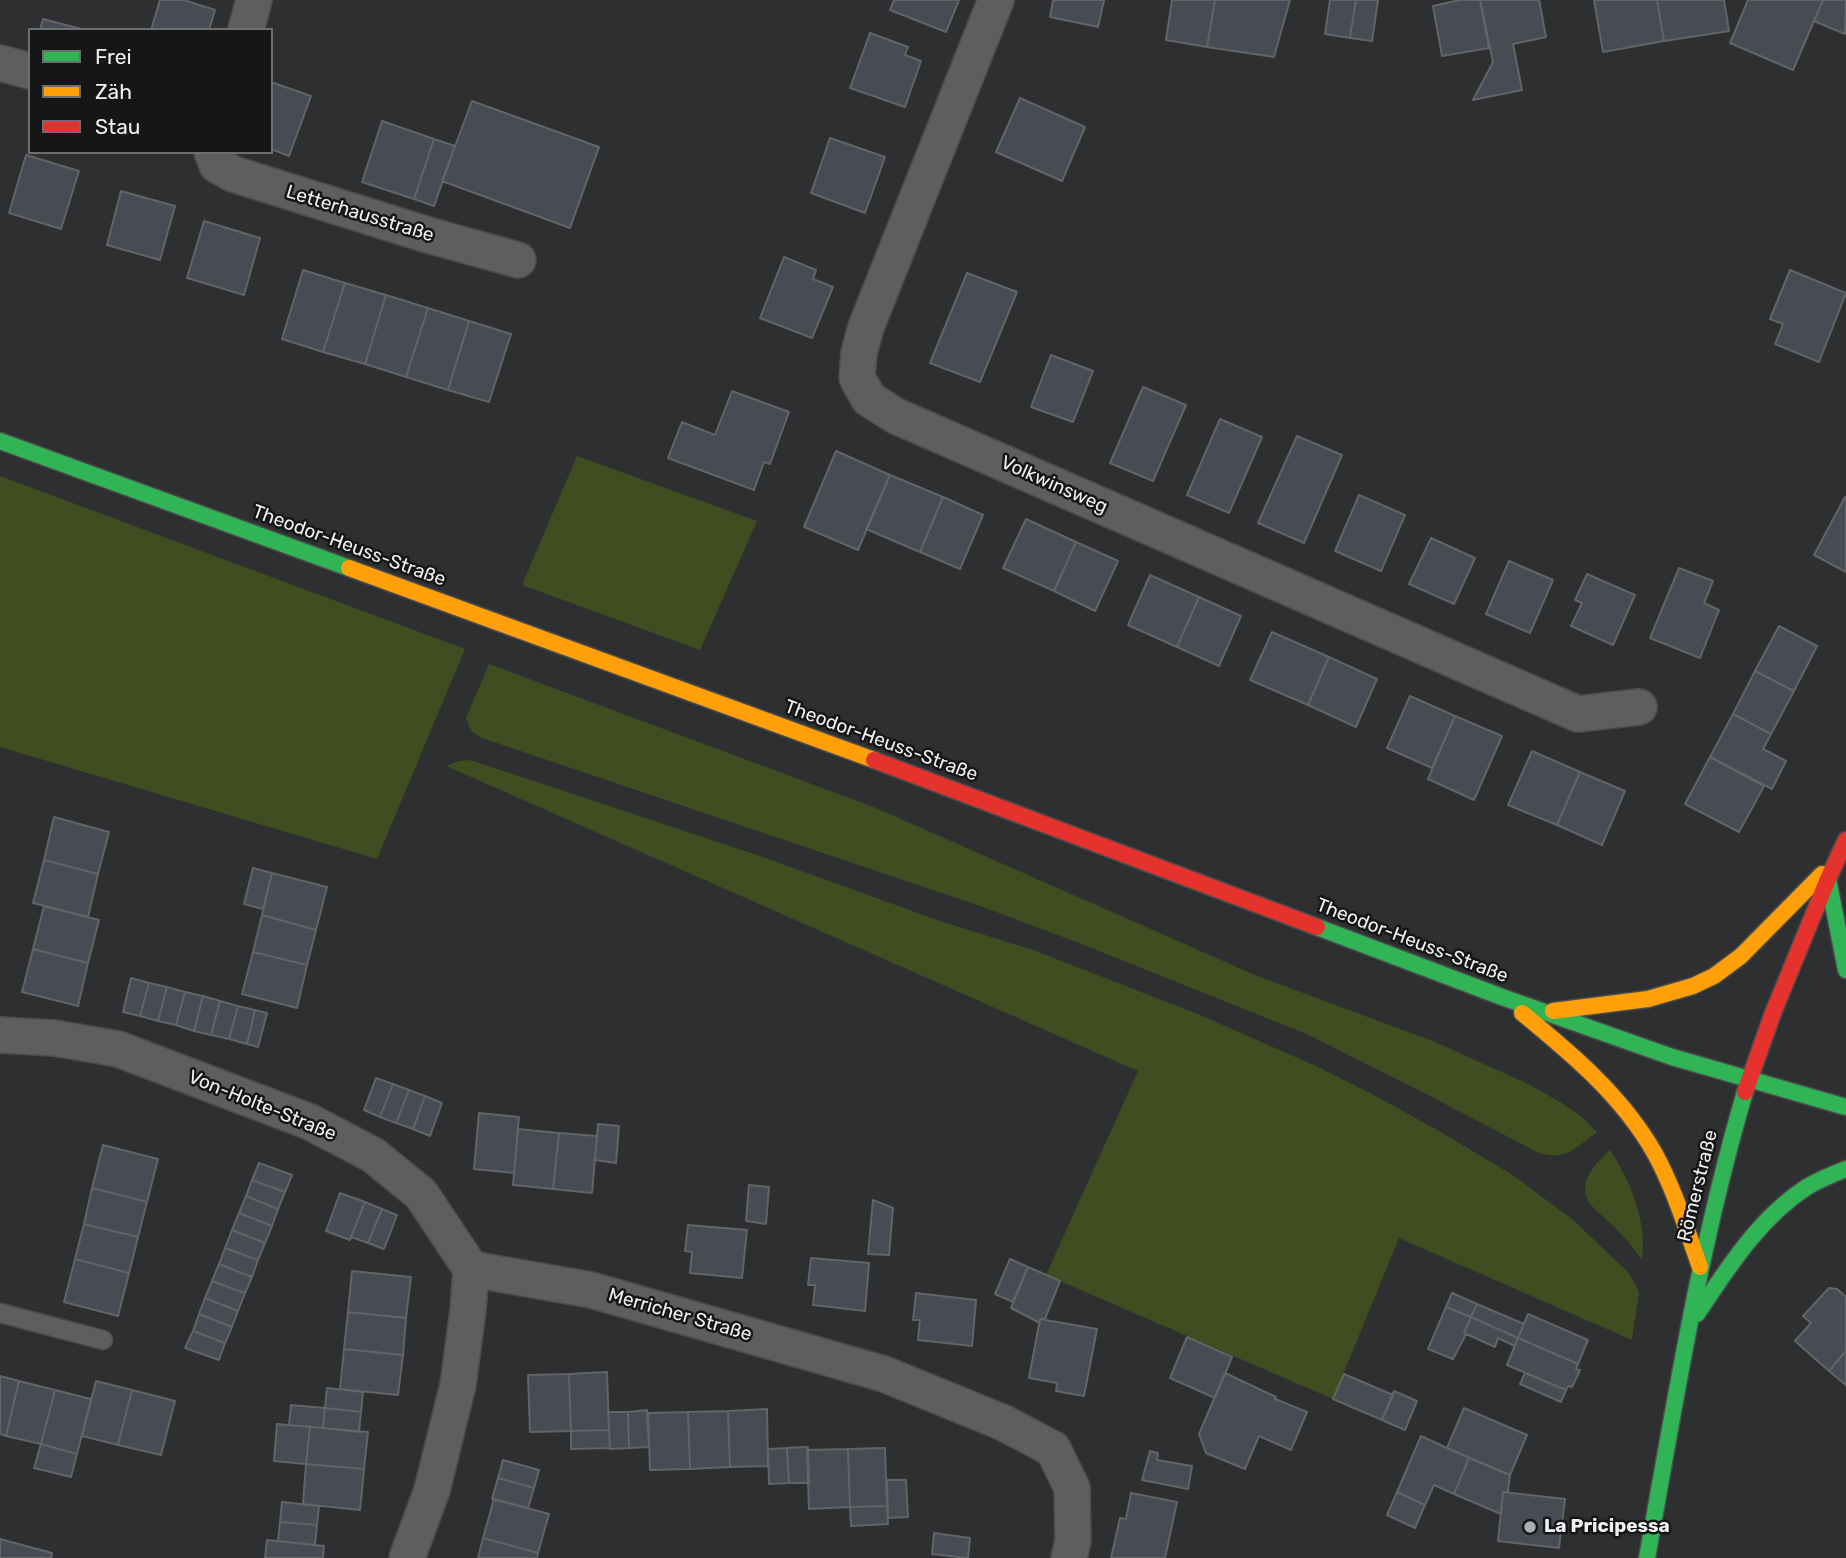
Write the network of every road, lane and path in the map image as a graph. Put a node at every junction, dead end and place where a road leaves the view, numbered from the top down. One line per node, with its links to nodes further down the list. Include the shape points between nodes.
1 (254, 0): 3 (street)
2 (996, 0): 9 (street, Volkwinsweg, via 866,327 857,378 869,399 897,416 1578,714)
3 (247, 28)
4 (0, 63): 5 (street)
5 (28, 70)
6 (213, 154): 7 (street, Letterhausstraße, via 217,164 233,174)
7 (518, 260)
8 (0, 441): 14 (main road, Theodor-Heuss-Straße, via 960,792)
9 (1639, 708)
10 (1846, 840): 11 (main road, Römerstraße)
11 (1836, 860): 12 (main road, Römerstraße); 15 (main road, via 1734,962 1708,979 1652,998)
12 (1828, 879): 13 (main road); 17 (main road, Römerstraße)
13 (1846, 970)
14 (1502, 997): 15 (main road, Theodor-Heuss-Straße); 20 (main road, via 1561,1046 1635,1122 1669,1183)
15 (1545, 1012): 17 (main road, Theodor-Heuss-Straße)
16 (0, 1035): 21 (street, Von-Holte-Straße, via 118,1049 310,1122 373,1155 421,1194)
17 (1748, 1080): 18 (main road, Theodor-Heuss-Straße); 20 (main road, Römerstraße)
18 (1846, 1107)
19 (1846, 1169): 23 (main road, via 1807,1187 1764,1223)
20 (1700, 1267): 23 (main road, Römerstraße)
21 (471, 1269): 25 (street, via 458,1385 432,1490); 26 (street, Merricher Straße, via 591,1290 844,1362 1004,1423 1053,1449 1072,1488)
22 (0, 1313): 24 (lane)
23 (1690, 1324): 27 (main road, Römerstraße)
24 (103, 1340)
25 (407, 1558)
26 (1069, 1558)
27 (1647, 1558)

